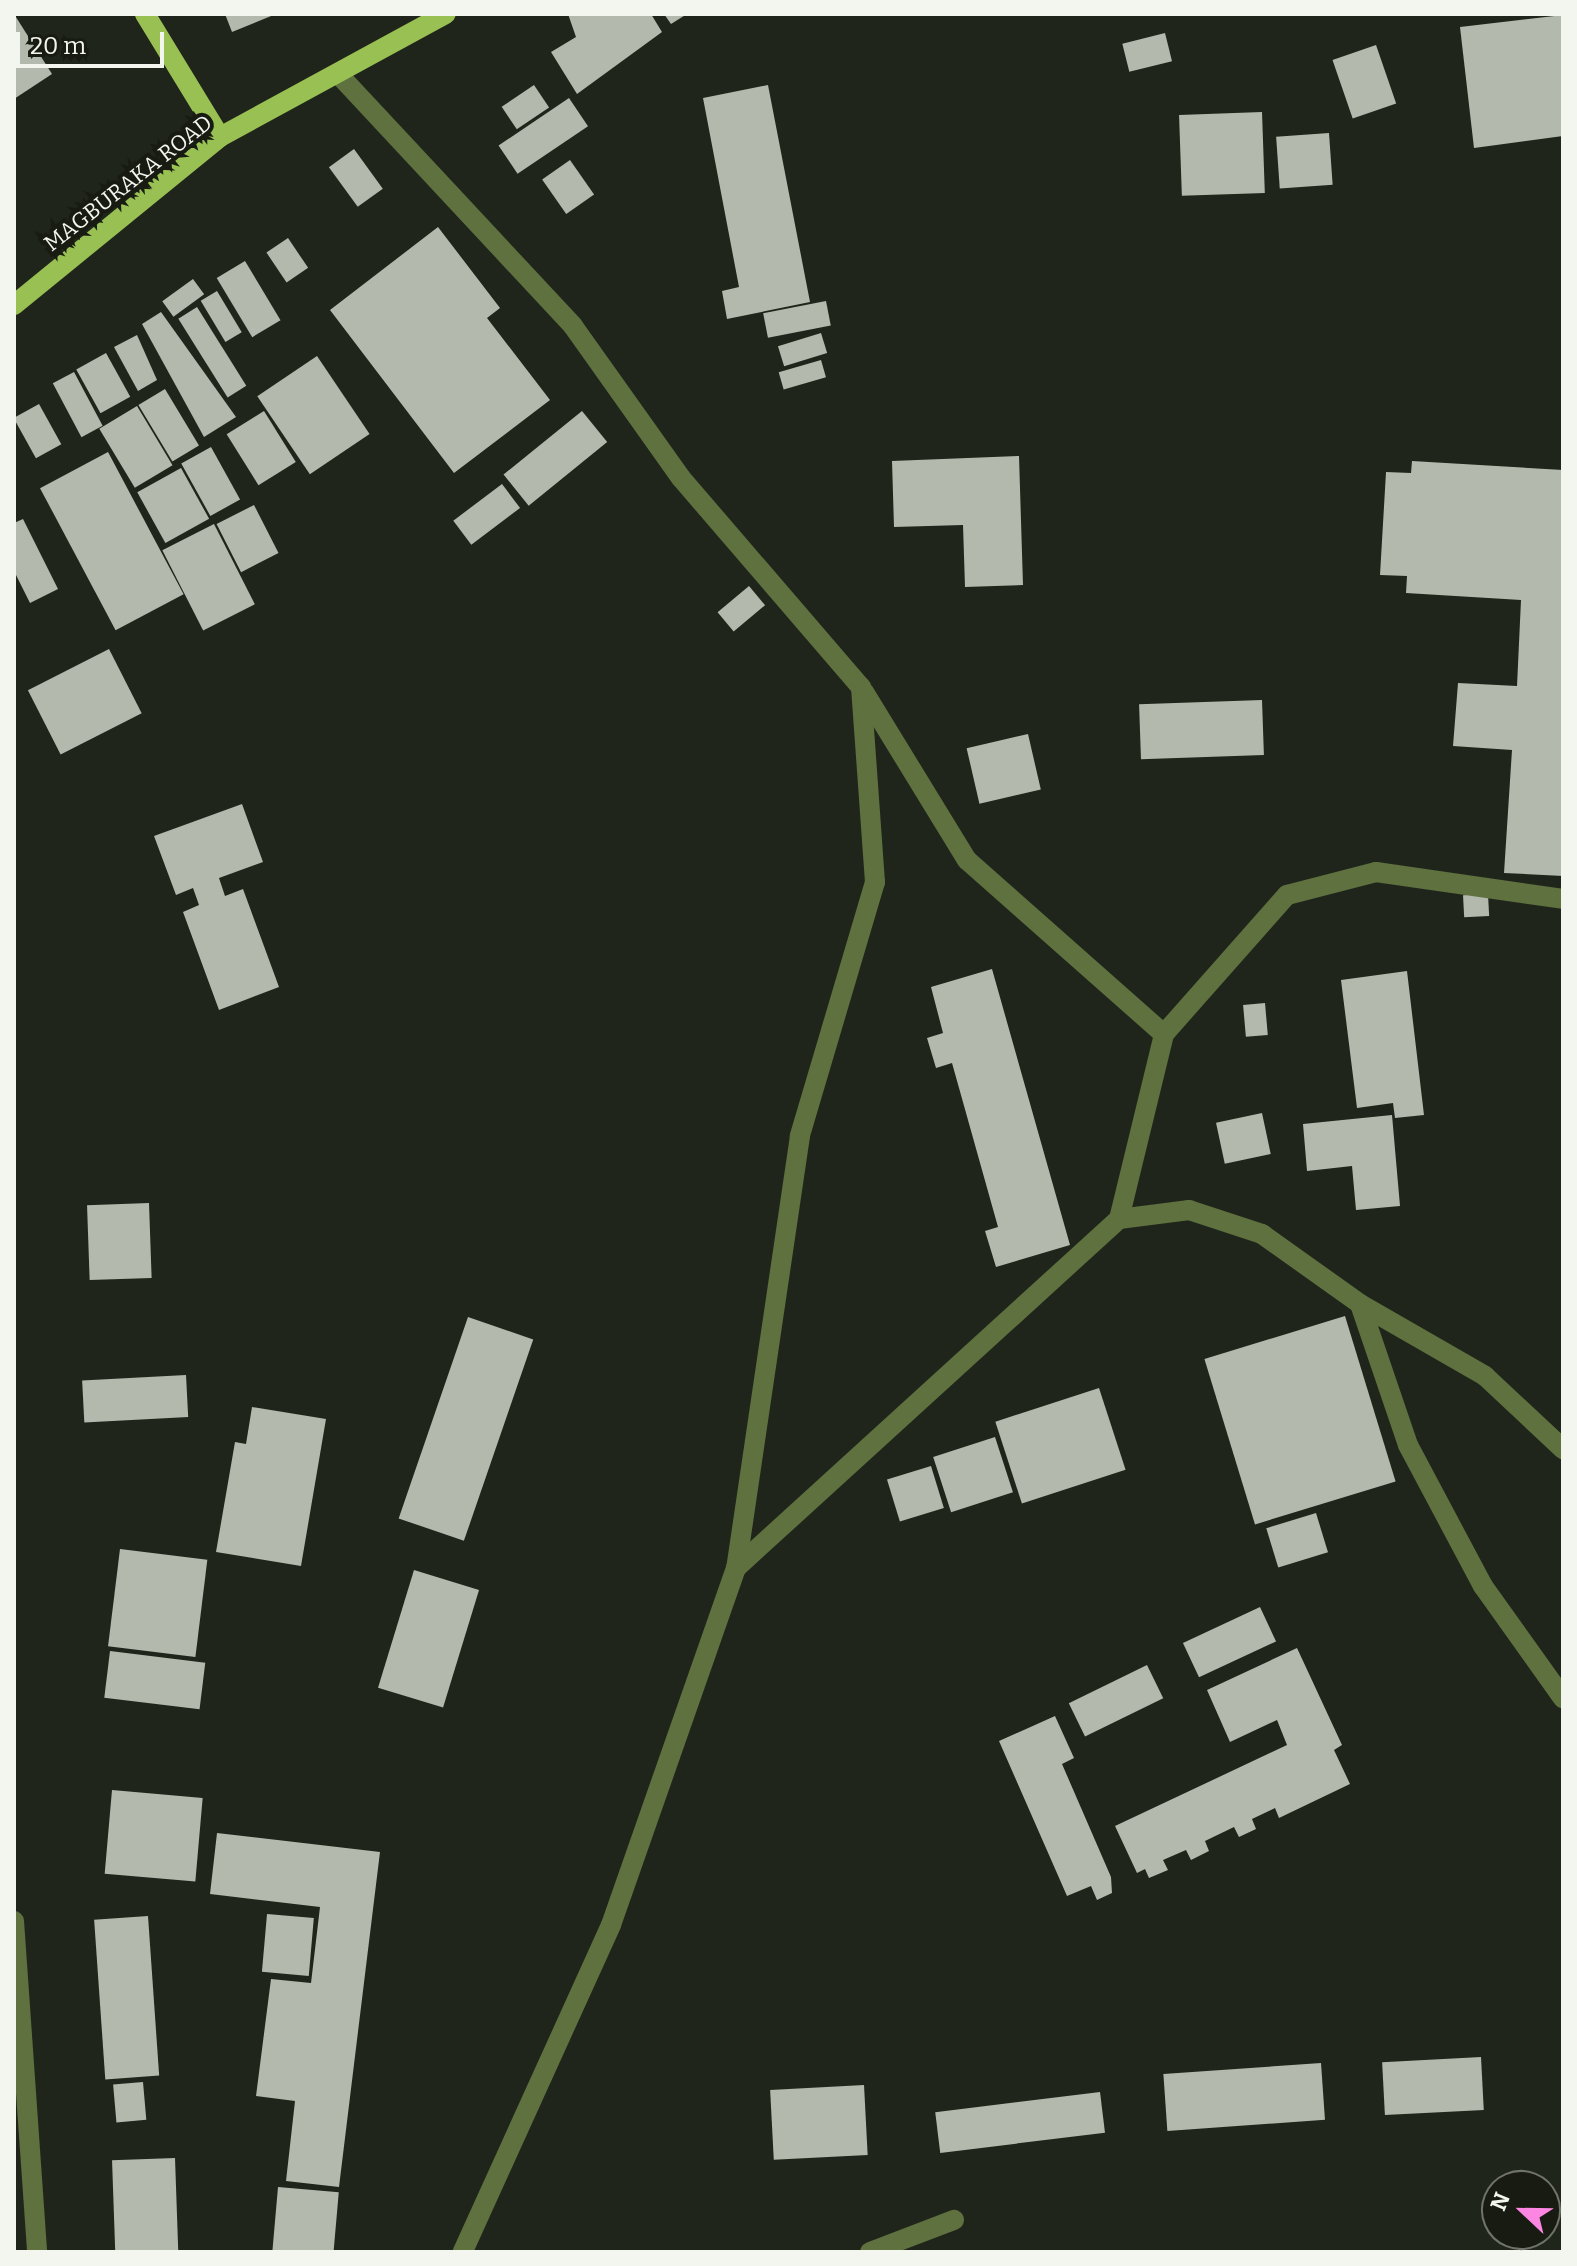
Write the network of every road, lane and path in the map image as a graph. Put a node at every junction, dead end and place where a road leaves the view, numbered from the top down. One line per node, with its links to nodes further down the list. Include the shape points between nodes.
1 (145, 14): 4 (main road)
2 (446, 14): 3 (main road, MAGBURAKA ROAD)
3 (341, 77): 4 (main road, MAGBURAKA ROAD); 6 (street, via 573,326 681,478)
4 (220, 137): 5 (main road, MAGBURAKA ROAD)
5 (14, 305)
6 (861, 687): 8 (street, via 967,860); 12 (street, via 875,882 800,1136)
7 (1563, 899): 8 (street, via 1376,872 1287,895)
8 (1164, 1034): 9 (street)
9 (1119, 1219): 10 (street, via 1189,1210 1262,1234); 12 (street)
10 (1360, 1304): 11 (street, via 1485,1376); 13 (street, via 1408,1445 1483,1586)
11 (1563, 1449)
12 (736, 1568): 17 (street, via 611,1925)
13 (1563, 1698)
14 (14, 1921): 16 (street)
15 (954, 2220): 18 (street)
16 (37, 2252)
17 (463, 2252)
18 (870, 2252)

